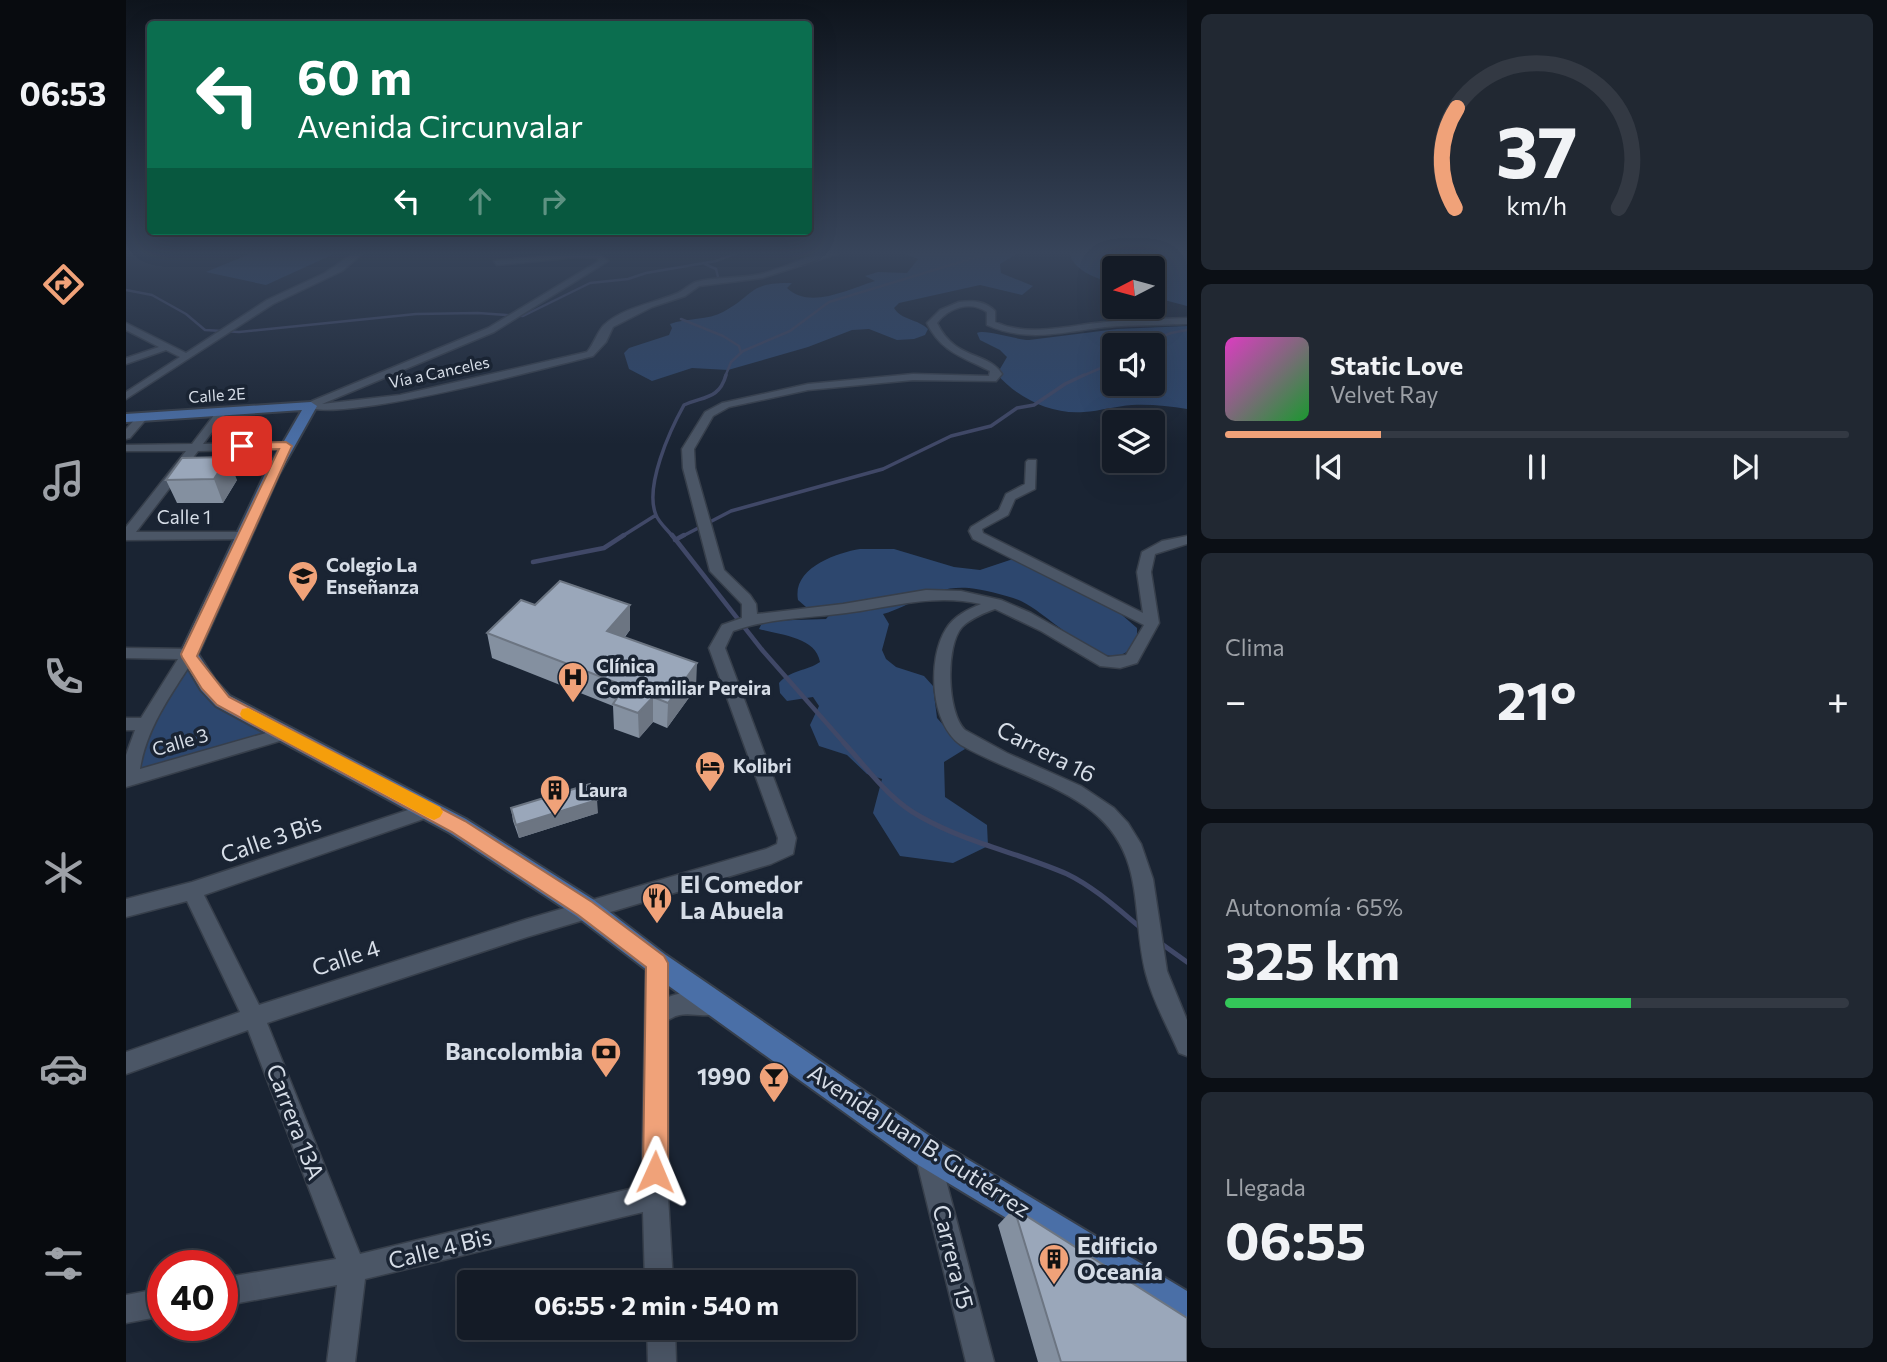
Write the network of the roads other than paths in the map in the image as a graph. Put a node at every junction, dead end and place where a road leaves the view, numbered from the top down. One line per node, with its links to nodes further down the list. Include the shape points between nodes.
1 (239, 317): 12 (street)
2 (250, 317): 15 (street)
3 (515, 317): 16 (street)
4 (626, 317): 16 (street, Vía a Canceles, via 605,330 590,354 400,398)
5 (937, 317): 29 (street, via 932,323 948,349 994,369 992,379 913,377 808,387 726,405 709,414 694,436 688,449 689,468 717,571 748,601)
6 (991, 317): 7 (street, via 990,323 1027,334)
7 (1187, 321)
8 (126, 326): 9 (street)
9 (137, 331): 10 (street); 11 (street)
10 (126, 334)
11 (167, 347): 12 (street); 13 (street)
12 (182, 355): 14 (street)
13 (126, 361)
14 (126, 385)
15 (126, 396)
16 (311, 406): 17 (main road, Calle 2E); 21 (main road)
17 (222, 412): 18 (main road, Calle 2E); 22 (street)
18 (143, 417): 19 (main road, Calle 2E); 20 (street)
19 (126, 418)
20 (126, 436)
21 (286, 446): 22 (street); 26 (main road)
22 (197, 447): 23 (street); 25 (street)
23 (126, 448)
24 (1032, 462): 30 (street, via 1031,485 1010,497 1004,512 977,527 978,536)
25 (126, 536): 26 (street, Calle 1)
26 (242, 536): 32 (main road)
27 (1187, 540): 30 (street, via 1149,552 1144,572)
28 (996, 603): 29 (street, via 940,594); 30 (street, via 1105,662 1132,659); 45 (street, Carrera 16, via 958,621 947,640 944,700 953,729 1005,761 1088,799 1121,828 1140,862 1157,973)
29 (750, 619): 40 (street, Calle 4, via 727,628 717,648 787,838 786,848)
30 (1152, 623)
31 (126, 653): 32 (street)
32 (189, 656): 34 (street); 35 (main road, Avenida Juan B. Gutiérrez, via 223,701)
33 (126, 724): 34 (street)
34 (146, 724): 36 (street)
35 (287, 733): 36 (street, Calle 3); 37 (main road, Avenida Juan B. Gutiérrez)
36 (128, 779)
37 (429, 810): 38 (street, Calle 3 Bis); 40 (main road, Avenida Juan B. Gutiérrez)
38 (192, 891): 39 (street, Calle 3 Bis); 44 (street, Carrera 13A)
39 (126, 908)
40 (585, 908): 41 (main road, Avenida Juan B. Gutiérrez); 44 (street, Calle 4)
41 (657, 963): 42 (main road, Avenida Juan B. Gutiérrez); 43 (street)
42 (725, 1010): 43 (street, via 688,1001); 48 (main road, Avenida Juan B. Gutiérrez)
43 (656, 1014): 49 (street)
44 (253, 1016): 47 (street, Calle 4); 50 (street, Carrera 13A)
45 (1182, 1024): 46 (street, Carrera 16)
46 (1187, 1045)
47 (126, 1063)
48 (926, 1152): 55 (main road, Avenida Juan B. Gutiérrez); 59 (street, Carrera 15)
49 (655, 1196): 50 (street, Calle 4 Bis); 51 (street)
50 (353, 1269): 52 (street, Calle 4 Bis); 57 (street, Carrera 13A)
51 (658, 1270)
52 (238, 1289)
53 (147, 1305): 54 (street)
54 (126, 1309)
55 (1187, 1310)
56 (662, 1340): 58 (street)
57 (341, 1362)
58 (663, 1362)
59 (980, 1362)

